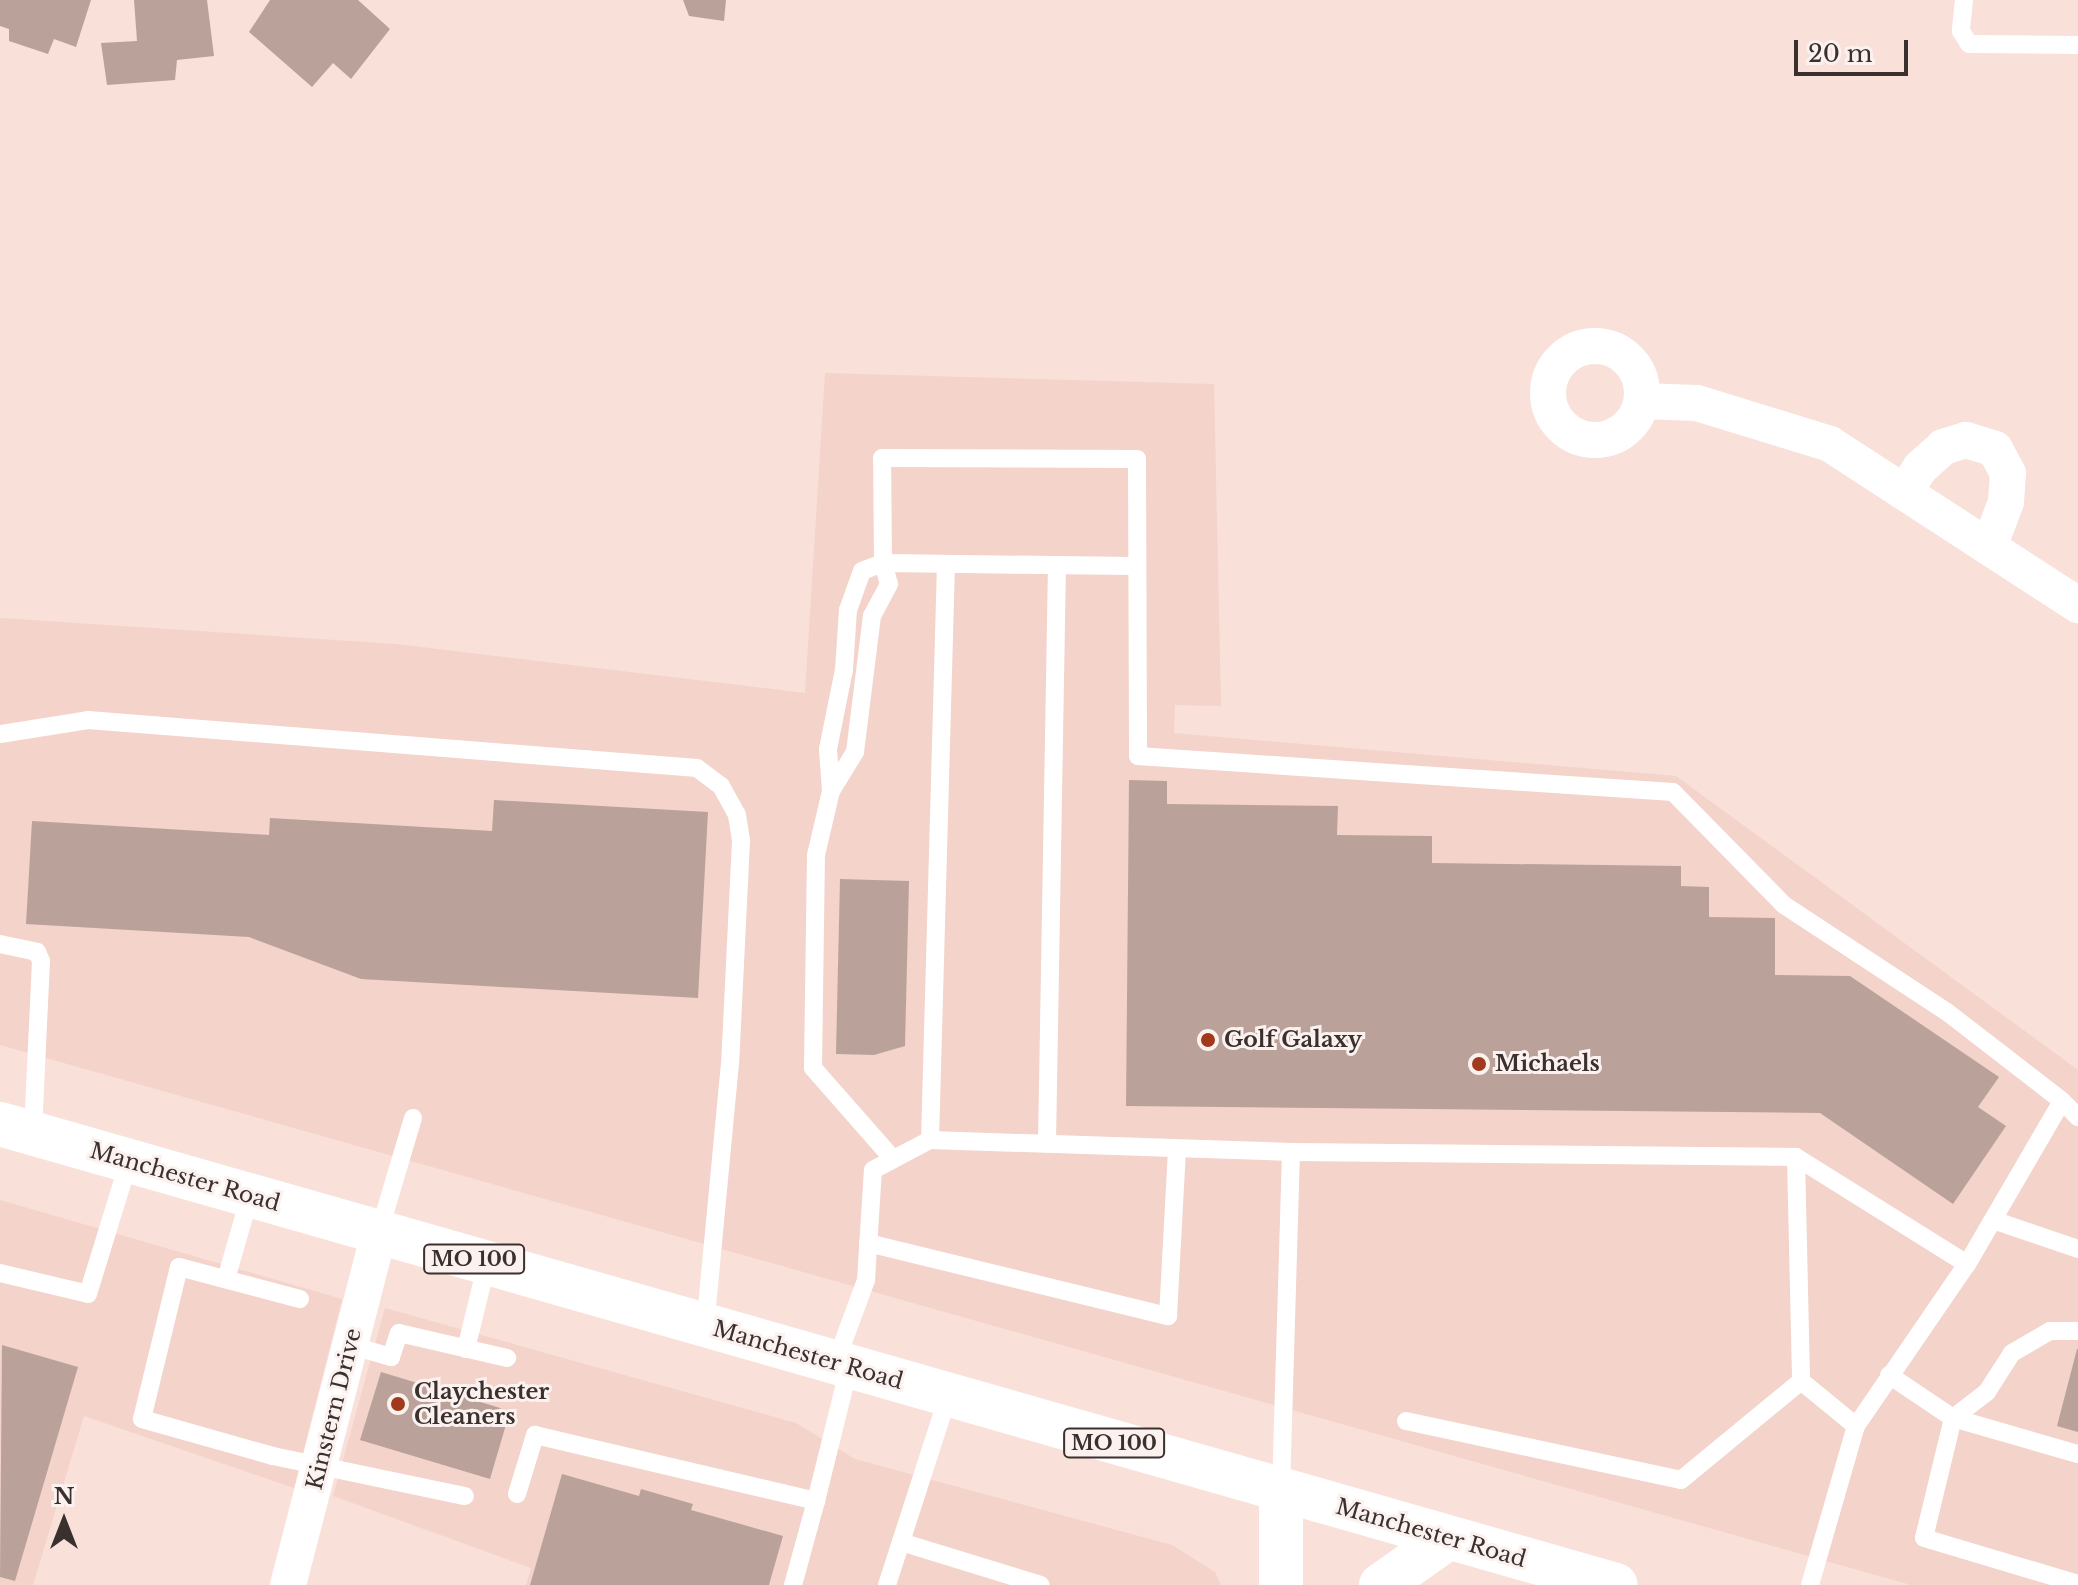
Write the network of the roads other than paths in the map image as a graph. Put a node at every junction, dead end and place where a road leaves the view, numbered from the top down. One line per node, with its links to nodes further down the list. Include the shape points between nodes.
1 (1964, 0): 2 (lane, via 1961,31 1969,44)
2 (2078, 45)
3 (1642, 401): 4 (street, via 1697,403 1830,444)
4 (1904, 492): 5 (street); 5 (street, via 1943,447 1966,440 1995,449 2008,473 2006,502)
5 (1989, 547): 10 (street)
6 (883, 563): 7 (lane); 9 (lane, via 882,458 1137,459); 12 (lane, via 889,584 872,616 855,752); 12 (lane, via 862,571 848,610 844,670 828,749)
7 (946, 564): 8 (lane); 18 (lane)
8 (1057, 565): 9 (lane); 19 (lane)
9 (1137, 566): 14 (lane, via 1138,756 1673,792 1784,905 1947,1012)
10 (2078, 605)
11 (0, 734): 35 (lane, via 88,720 697,768 721,786 737,815 741,841 730,1063)
12 (831, 791): 23 (lane, via 816,855 813,1068)
13 (0, 944): 17 (lane, via 37,952 41,961)
14 (2062, 1101): 15 (lane); 26 (lane)
15 (2078, 1117)
16 (413, 1118): 27 (lane)
17 (16, 1128): 24 (main road, Manchester Road / MO 100)
18 (930, 1140): 19 (lane); 23 (lane)
19 (1047, 1143): 20 (lane)
20 (1177, 1148): 21 (lane); 28 (lane, via 1168,1316)
21 (1291, 1152): 22 (lane); 49 (lane)
22 (1796, 1157): 31 (lane); 42 (lane)
23 (893, 1159): 28 (lane, via 873,1170)
24 (129, 1161): 25 (main road, Manchester Road / MO 100); 32 (lane, via 88,1294)
25 (250, 1196): 27 (main road, Manchester Road / MO 100); 33 (lane)
26 (1993, 1220): 29 (lane); 31 (lane)
27 (379, 1232): 30 (main road, Manchester Road / MO 100); 37 (street, Kinstern Drive)
28 (868, 1243): 40 (lane, via 866,1280)
29 (2078, 1249)
30 (487, 1263): 35 (main road, Manchester Road / MO 100); 38 (lane)
31 (1967, 1264): 41 (lane)
32 (0, 1273)
33 (226, 1279): 34 (lane); 48 (lane, via 179,1267 142,1419)
34 (300, 1299)
35 (705, 1326): 40 (main road, Manchester Road / MO 100)
36 (2078, 1331): 44 (lane, via 2050,1331 2012,1353 1987,1392)
37 (350, 1345): 38 (lane, via 391,1357 399,1333); 48 (street, Kinstern Drive)
38 (466, 1349): 39 (lane)
39 (507, 1358)
40 (842, 1366): 43 (main road, Manchester Road / MO 100); 52 (lane)
41 (1889, 1375): 44 (lane); 46 (lane)
42 (1801, 1381): 45 (lane, via 1681,1480); 46 (lane)
43 (948, 1396): 49 (main road, Manchester Road / MO 100); 54 (lane)
44 (1953, 1418): 47 (lane); 55 (lane, via 1924,1538)
45 (1406, 1421)
46 (1856, 1426): 63 (lane)
47 (2078, 1454)
48 (319, 1465): 51 (lane); 56 (street, Kinstern Drive)
49 (1281, 1490): 53 (main road, Manchester Road / MO 100); 60 (main road)
50 (517, 1494): 52 (lane, via 535,1435)
51 (465, 1496)
52 (816, 1501): 57 (lane)
53 (1448, 1538): 61 (main road); 62 (main road, Manchester Road / MO 100)
54 (901, 1542): 58 (lane); 59 (lane)
55 (2078, 1584)
56 (288, 1585)
57 (793, 1585)
58 (887, 1585)
59 (1041, 1585)
60 (1281, 1585)
61 (1381, 1585)
62 (1616, 1585)
63 (1810, 1585)

